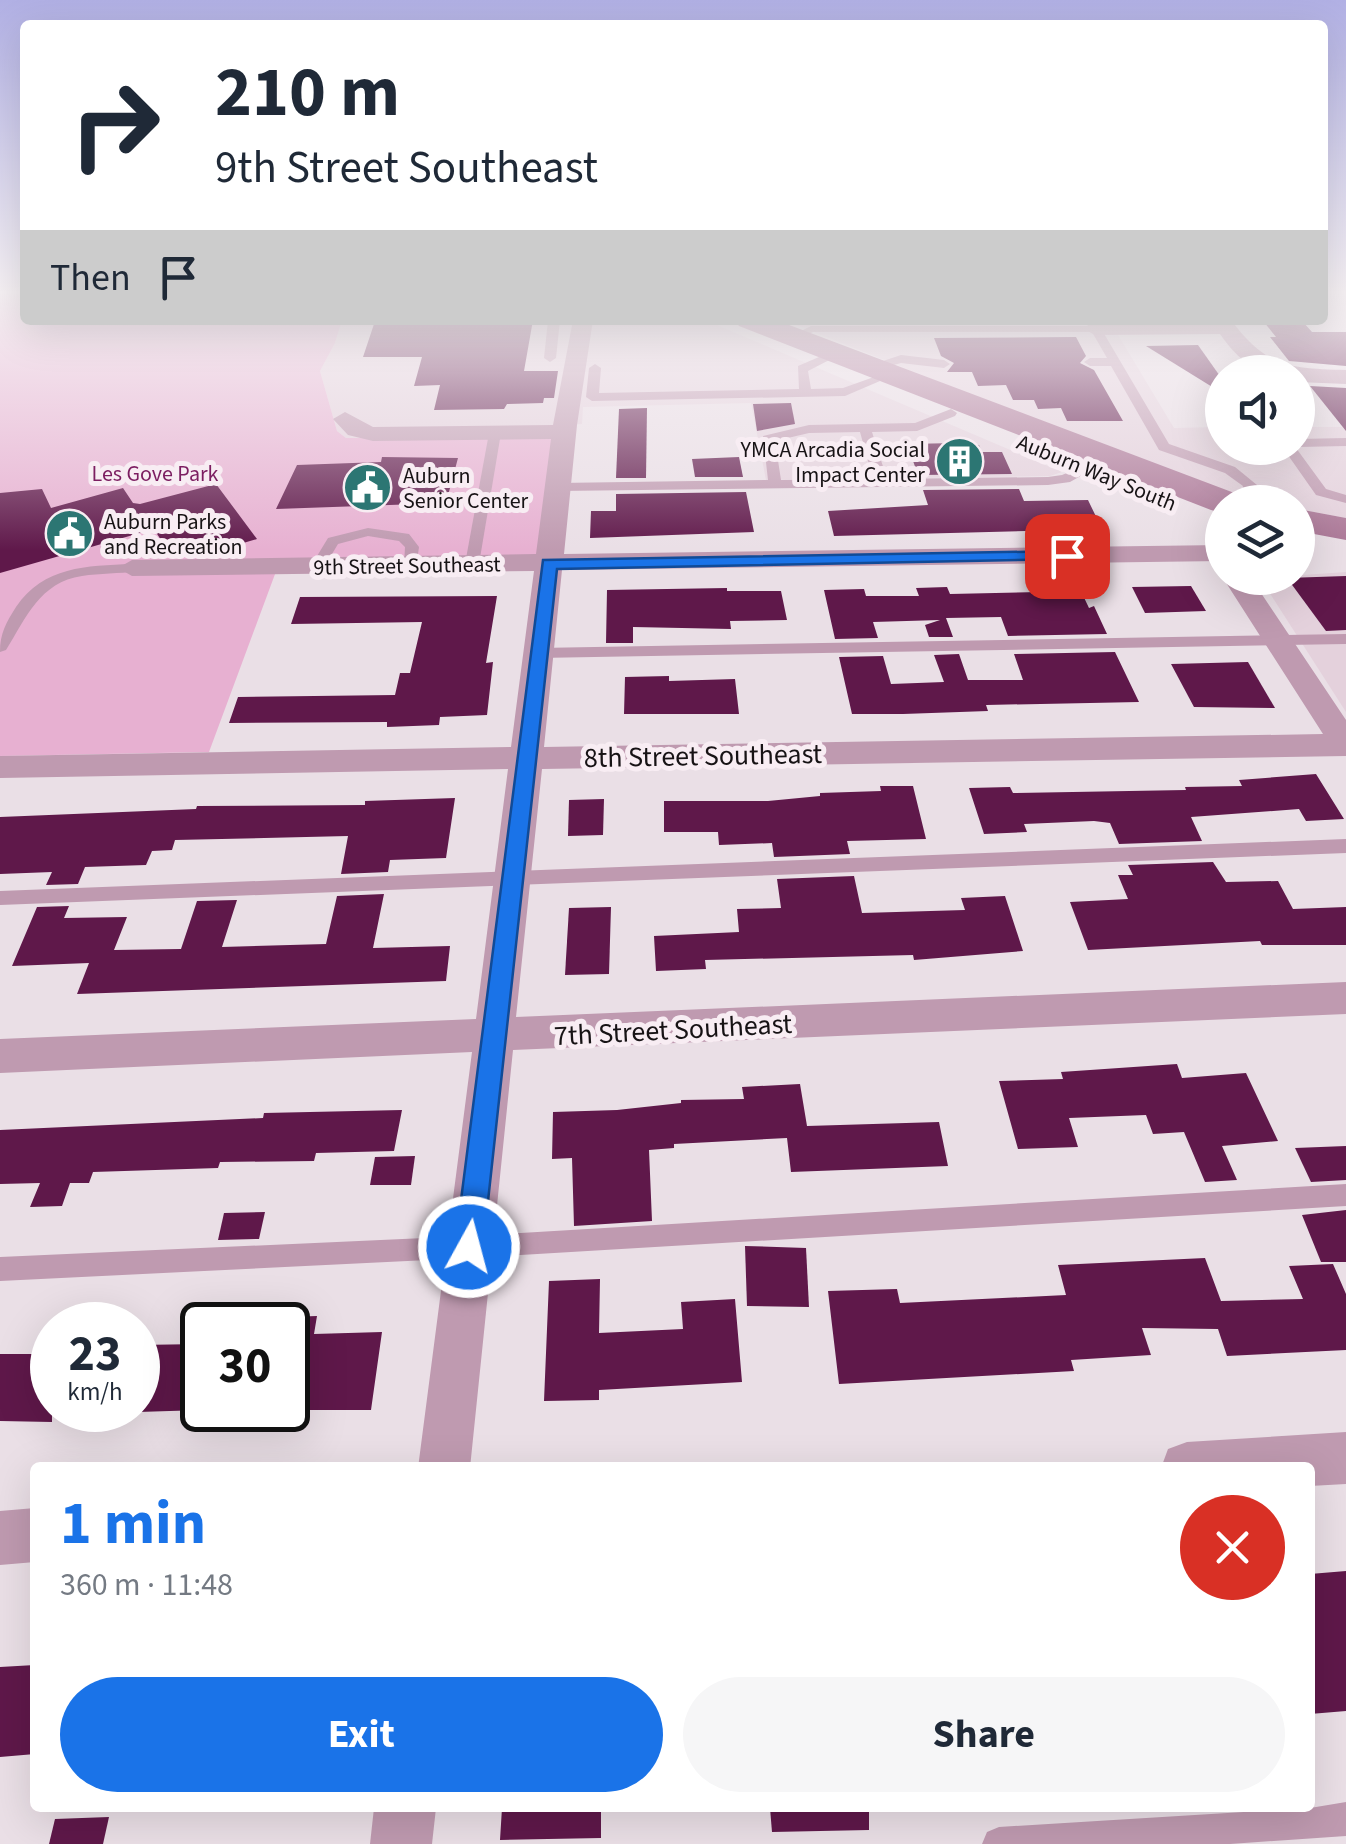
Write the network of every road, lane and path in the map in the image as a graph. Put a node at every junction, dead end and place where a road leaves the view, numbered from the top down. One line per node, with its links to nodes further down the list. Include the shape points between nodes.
1 (573, 379): 12 (street)
2 (594, 379): 8 (lane, via 592,397)
3 (804, 379): 8 (lane)
4 (865, 379): 8 (lane, via 845,392)
5 (897, 379): 9 (main road, Auburn Way South)
6 (910, 379): 22 (main road, Auburn Way South)
7 (1125, 379): 20 (lane, via 1164,447 1238,474)
8 (806, 394)
9 (951, 412): 11 (lane, via 917,427); 17 (main road, Auburn Way South)
10 (346, 419): 13 (street, via 370,434)
11 (865, 428): 18 (lane); 19 (lane, via 809,429 768,439)
12 (564, 432): 13 (street); 21 (street)
13 (494, 433): 30 (lane)
14 (1346, 442): 15 (lane)
15 (1315, 443)
16 (1302, 465): 23 (lane, via 1321,492)
17 (1086, 469): 18 (lane, via 1055,481); 24 (main road, Auburn Way South)
18 (881, 484): 19 (lane)
19 (775, 485): 21 (lane)
20 (1250, 485)
21 (558, 487): 31 (street)
22 (1205, 495)
23 (1346, 499)
24 (1205, 513)
25 (1315, 523): 26 (main road)
26 (1346, 529)
27 (1315, 538): 28 (main road)
28 (1346, 544)
29 (1205, 554): 31 (street, 9th Street Southeast)
30 (472, 564): 31 (street, 9th Street Southeast); 32 (street, 9th Street Southeast)
31 (549, 564): 37 (street)
32 (132, 568): 36 (lane, via 49,580 27,598)
33 (1248, 595): 35 (street)
34 (1346, 639): 35 (lane)
35 (1278, 640): 37 (lane); 38 (street)
36 (0, 647)
37 (538, 653): 39 (street)
38 (1346, 744): 39 (street, 8th Street Southeast)
39 (526, 758): 40 (street, 8th Street Southeast); 42 (street)
40 (0, 767)
41 (1346, 846): 42 (lane)
42 (513, 876): 43 (lane); 45 (street)
43 (0, 898)
44 (1346, 998): 45 (street, 7th Street Southeast)
45 (494, 1037): 46 (street, 7th Street Southeast); 48 (street)
46 (0, 1056)
47 (1346, 1195): 48 (lane)
48 (469, 1247): 49 (lane); 51 (street)
49 (0, 1269)
50 (1346, 1458): 52 (street)
51 (445, 1462)
52 (1283, 1462)
53 (30, 1536): 54 (street)
54 (0, 1538)
55 (405, 1812): 57 (street)
56 (1346, 1818): 58 (lane)
57 (401, 1844)
58 (999, 1844)

